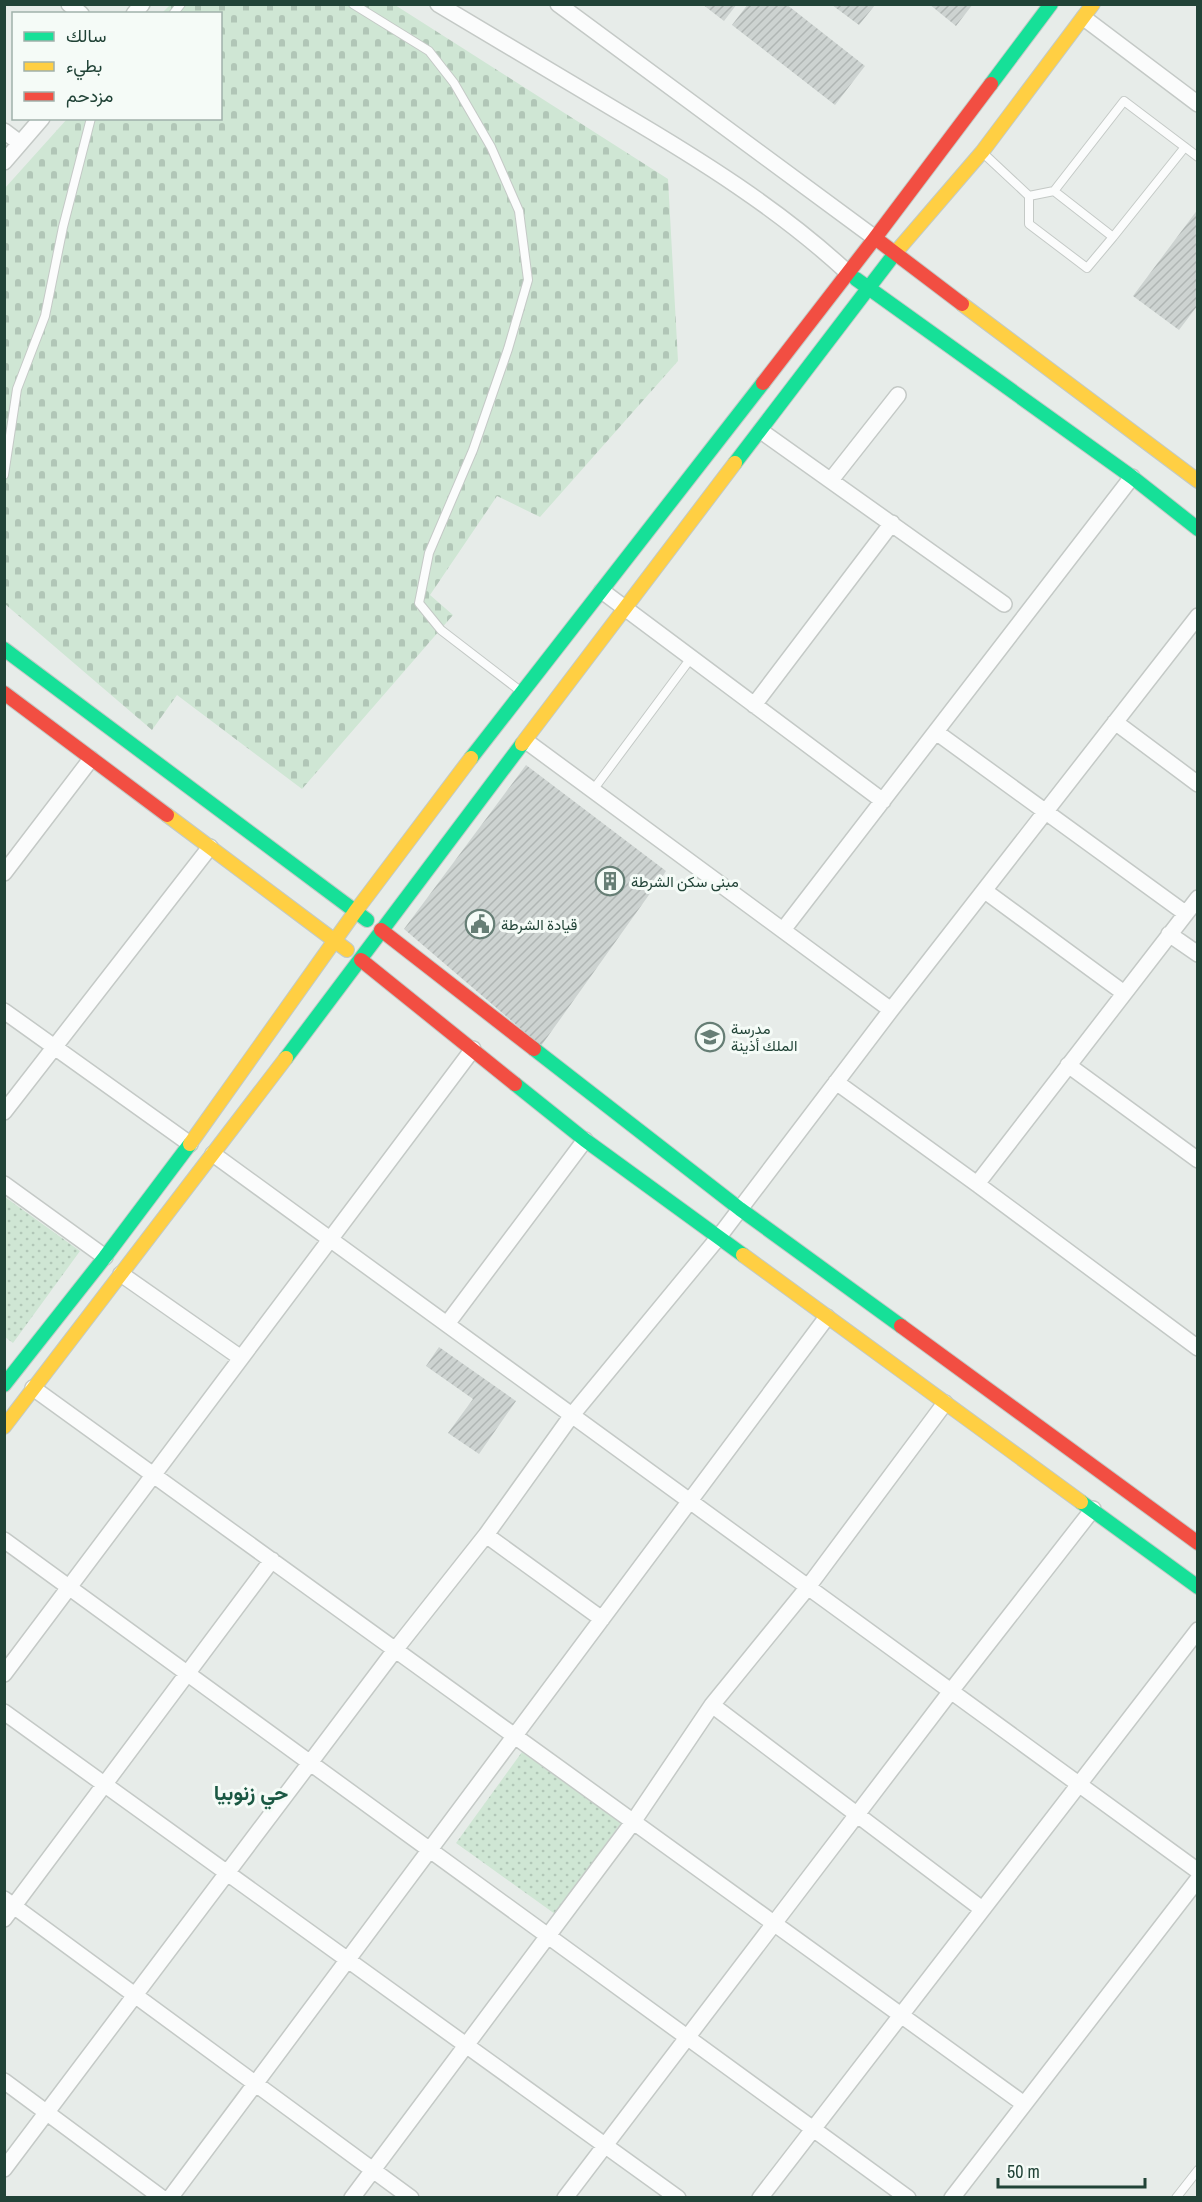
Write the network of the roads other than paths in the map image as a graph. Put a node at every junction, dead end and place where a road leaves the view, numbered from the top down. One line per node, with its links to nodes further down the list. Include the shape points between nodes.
1 (353, 4): 37 (lane, via 429,51 454,83 491,147 519,211 528,280 473,450 429,553 419,603 441,630)
2 (438, 4): 21 (street, via 722,176 791,224)
3 (558, 4): 19 (street)
4 (1051, 4): 19 (main road)
5 (1093, 4): 6 (main road)
6 (1084, 18): 7 (street); 13 (main road)
7 (1197, 104)
8 (40, 120): 11 (street)
9 (90, 120): 25 (lane, via 45,316 17,389)
10 (4, 131): 11 (street)
11 (20, 143): 15 (street)
12 (1185, 147): 14 (lane); 16 (lane, via 1124,101); 18 (lane)
13 (982, 152): 17 (lane); 20 (main road)
14 (1197, 157)
15 (4, 162)
16 (1054, 191): 17 (lane); 18 (lane)
17 (1029, 196): 18 (lane, via 1029,224 1087,268)
18 (1113, 237)
19 (875, 238): 20 (main road); 21 (main road)
20 (896, 252): 22 (main road); 28 (main road)
21 (847, 272): 22 (main road); 31 (main road)
22 (869, 288): 24 (main road); 26 (main road)
23 (898, 395): 27 (street)
24 (761, 431): 27 (street); 33 (main road)
25 (4, 475)
26 (1132, 477): 30 (main road); 41 (street)
27 (831, 480): 29 (street)
28 (1197, 481)
29 (892, 523): 32 (street); 39 (street)
30 (1197, 529)
31 (602, 591): 33 (street); 37 (main road)
32 (1004, 604)
33 (625, 611): 36 (street); 42 (main road)
34 (1197, 616): 40 (street)
35 (5, 652): 52 (main road)
36 (691, 658): 39 (street); 45 (lane)
37 (521, 691): 52 (main road)
38 (4, 693): 43 (main road)
39 (754, 705): 46 (street)
40 (1115, 722): 44 (street); 47 (street)
41 (936, 732): 46 (street); 47 (street)
42 (526, 741): 45 (street); 54 (main road)
43 (91, 759): 48 (main road); 49 (street)
44 (1197, 784)
45 (593, 790): 55 (street)
46 (883, 801): 55 (street)
47 (1046, 812): 50 (street); 53 (street)
48 (210, 847): 57 (main road); 63 (street)
49 (4, 873)
50 (985, 891): 60 (street); 61 (street)
51 (1197, 898): 53 (street)
52 (355, 912): 54 (main road); 57 (main road)
53 (1185, 913): 56 (street)
54 (381, 930): 59 (main road); 74 (main road)
55 (783, 930): 61 (street)
56 (1169, 934): 58 (street); 60 (street)
57 (334, 942): 59 (main road); 69 (main road)
58 (1197, 954)
59 (362, 960): 64 (main road); 70 (main road)
60 (1124, 993): 65 (street)
61 (891, 1010): 66 (street)
62 (4, 1011): 63 (street)
63 (54, 1047): 67 (street); 69 (street)
64 (473, 1049): 68 (main road); 76 (street)
65 (1068, 1065): 71 (street); 73 (street)
66 (836, 1082): 73 (street); 74 (street)
67 (4, 1112)
68 (585, 1140): 75 (main road); 80 (street)
69 (190, 1144): 77 (main road)
70 (213, 1154): 76 (street); 78 (main road)
71 (1197, 1160)
72 (4, 1184): 77 (street)
73 (977, 1184): 81 (street)
74 (740, 1209): 75 (street); 90 (main road)
75 (718, 1238): 79 (main road); 87 (street)
76 (331, 1239): 80 (street); 82 (street)
77 (105, 1257): 83 (main road)
78 (120, 1274): 82 (street); 85 (main road)
79 (827, 1317): 86 (main road); 91 (street)
80 (447, 1324): 87 (street)
81 (1197, 1348)
82 (241, 1358): 89 (street)
83 (10, 1367): 84 (main road)
84 (4, 1385)
85 (33, 1388): 88 (main road); 89 (street)
86 (945, 1403): 90 (main road); 97 (street)
87 (572, 1415): 91 (street); 92 (street)
88 (4, 1426)
89 (154, 1475): 95 (street); 96 (street)
90 (1103, 1496): 94 (main road); 98 (main road); 104 (street)
91 (689, 1500): 97 (street); 99 (street)
92 (486, 1535): 99 (street); 101 (street)
93 (4, 1540): 96 (street)
94 (1197, 1543)
95 (272, 1560): 101 (street); 102 (street)
96 (69, 1587): 102 (street); 103 (street)
97 (808, 1587): 104 (street); 105 (street)
98 (1197, 1587)
99 (602, 1619): 107 (street)
100 (1197, 1630): 110 (street)
101 (395, 1650): 107 (street); 108 (street)
102 (187, 1673): 108 (street); 109 (street)
103 (4, 1674)
104 (951, 1691): 110 (street); 111 (street)
105 (712, 1705): 111 (street); 112 (street)
106 (4, 1712): 109 (street)
107 (514, 1735): 112 (street); 113 (street)
108 (310, 1762): 113 (street); 115 (street)
109 (105, 1784): 115 (street); 117 (street)
110 (1078, 1784): 114 (street); 118 (street)
111 (857, 1815): 118 (street); 120 (street)
112 (633, 1821): 120 (street); 121 (street)
113 (429, 1849): 121 (street); 122 (street)
114 (1197, 1871)
115 (228, 1873): 122 (street); 123 (street)
116 (1197, 1879): 129 (street)
117 (9, 1903): 119 (street); 123 (street)
118 (982, 1909): 124 (street)
119 (4, 1918)
120 (774, 1923): 124 (street); 125 (street)
121 (548, 1935): 125 (street); 126 (street)
122 (348, 1959): 126 (street); 128 (street)
123 (135, 1995): 128 (street); 130 (street)
124 (900, 2015): 129 (street); 131 (street)
125 (687, 2037): 131 (street); 132 (street)
126 (466, 2044): 132 (street); 134 (street)
127 (4, 2081): 130 (street)
128 (255, 2083): 134 (street); 137 (street)
129 (1024, 2104): 144 (street)
130 (47, 2112): 133 (street); 136 (street)
131 (813, 2128): 142 (street); 143 (street)
132 (605, 2144): 140 (street); 141 (street)
133 (4, 2169)
134 (373, 2170): 138 (street); 139 (street)
135 (1197, 2170): 145 (lane)
136 (162, 2198)
137 (170, 2198)
138 (352, 2198)
139 (411, 2198)
140 (565, 2198)
141 (678, 2198)
142 (759, 2198)
143 (908, 2198)
144 (952, 2198)
145 (1176, 2198)

